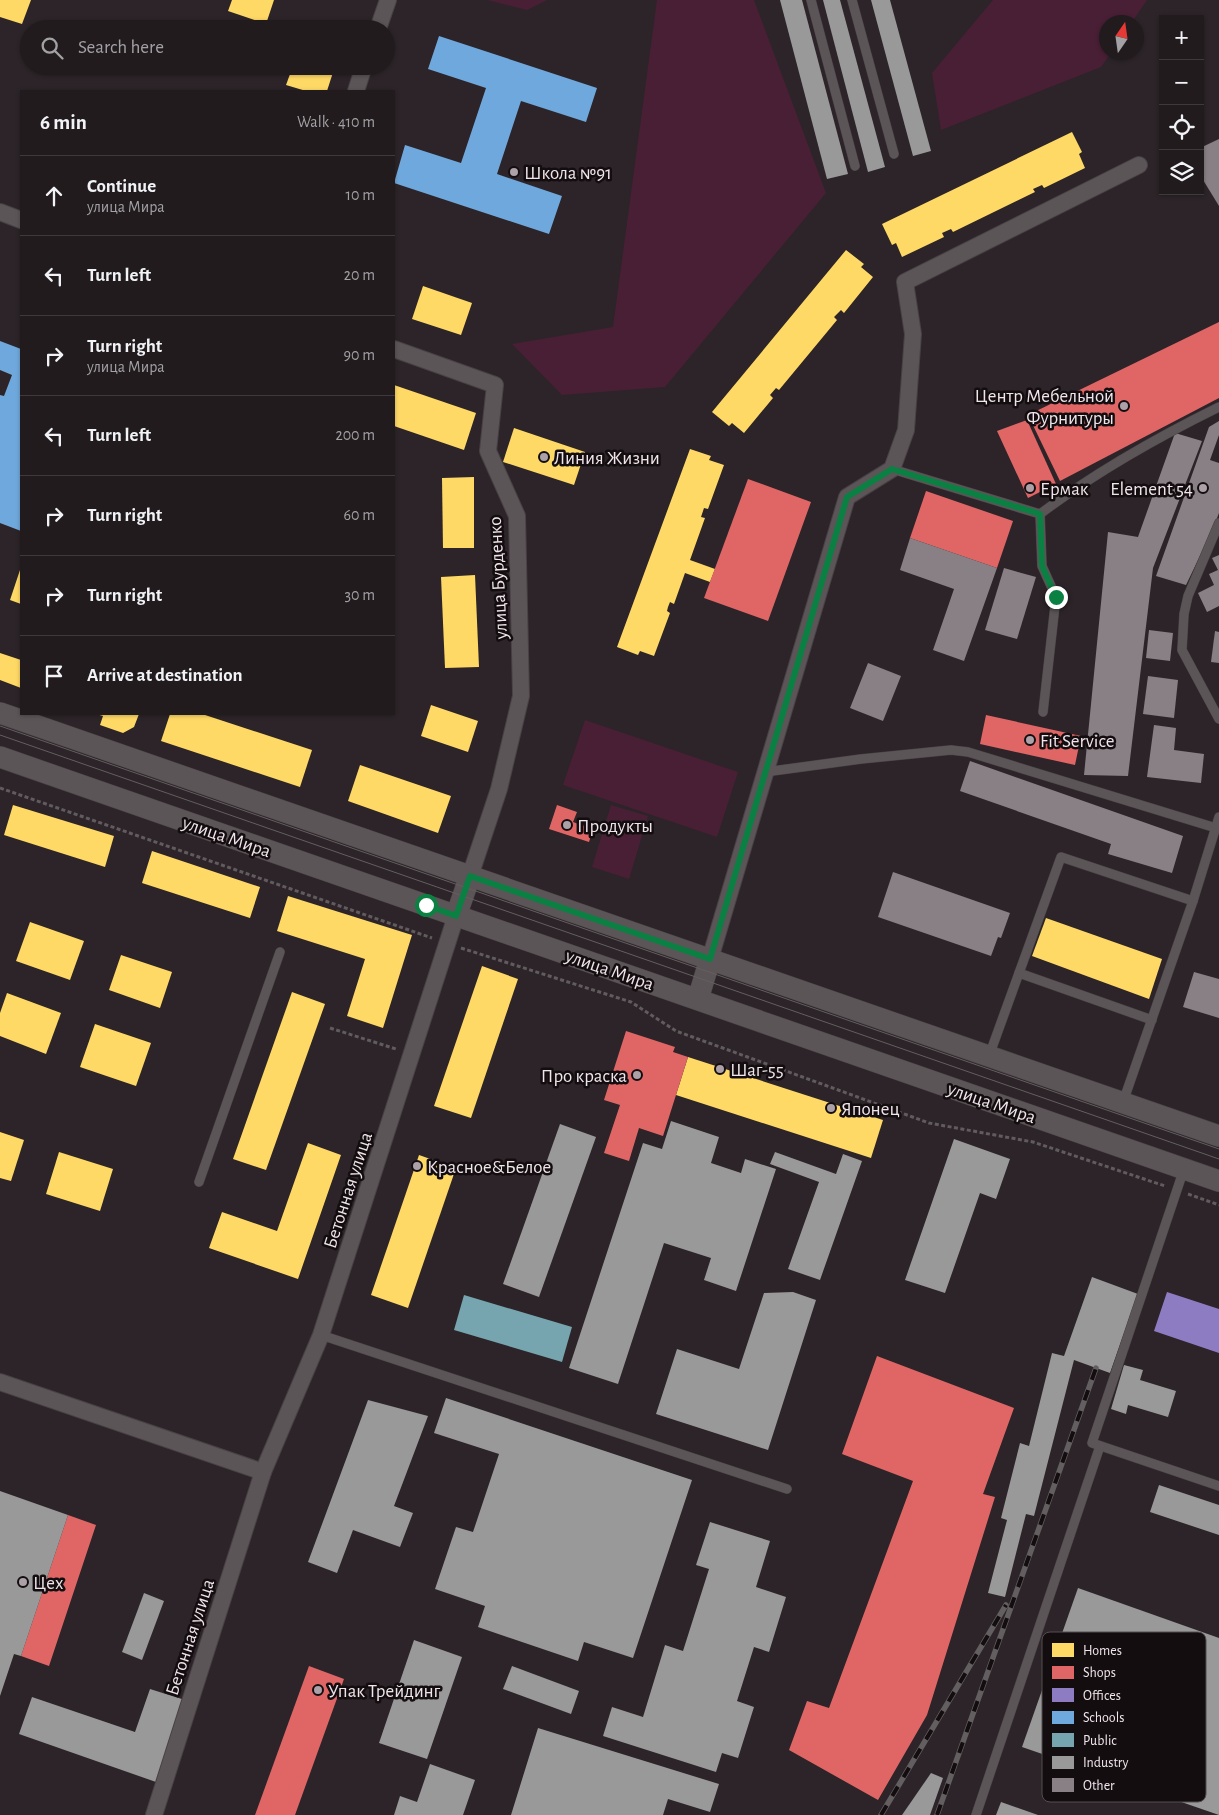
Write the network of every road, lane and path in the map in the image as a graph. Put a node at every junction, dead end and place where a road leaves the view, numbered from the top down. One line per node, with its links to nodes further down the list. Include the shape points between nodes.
1 (388, 0): 4 (street)
2 (811, 0): 9 (lane)
3 (852, 0): 7 (lane)
4 (381, 20)
5 (361, 75): 6 (street)
6 (356, 90)
7 (894, 154)
8 (1139, 165): 14 (street, via 905,282 913,334 906,430)
9 (855, 166)
10 (0, 212): 11 (street)
11 (20, 220)
12 (395, 350): 25 (street, улица Бурденко, via 495,385 488,451 517,516 521,696 499,789)
13 (1219, 407): 15 (lane, via 1167,432 1075,488)
14 (892, 469): 15 (lane); 21 (street, via 847,497)
15 (1040, 514): 17 (lane, via 1042,566 1056,597)
16 (1219, 523): 19 (lane, via 1188,596 1182,650)
17 (1043, 712)
18 (0, 713): 25 (street)
19 (1219, 719)
20 (0, 757): 27 (street, улица Мира)
21 (765, 772): 24 (lane, via 951,750 968,752); 30 (street)
22 (0, 788): 28 (path)
23 (1219, 817): 24 (lane)
24 (1216, 828): 26 (lane)
25 (470, 876): 27 (street); 30 (street)
26 (1193, 901): 31 (lane, via 1061,857); 33 (lane)
27 (456, 916): 28 (street, Бетонная улица); 32 (street, улица Мира)
28 (447, 943): 35 (street, Бетонная улица); 42 (path, via 631,1002 676,1031 929,1123 1033,1142)
29 (280, 952): 41 (lane)
30 (710, 959): 32 (street); 36 (street)
31 (1019, 973): 33 (lane); 36 (lane)
32 (698, 999): 39 (street, улица Мира)
33 (1152, 1020): 37 (lane)
34 (330, 1028): 35 (path)
35 (412, 1054): 44 (street, Бетонная улица)
36 (989, 1056): 37 (street)
37 (1123, 1102): 38 (street)
38 (1219, 1136)
39 (1184, 1169): 40 (street, улица Мира); 42 (lane)
40 (1219, 1181)
41 (199, 1182)
42 (1177, 1190): 43 (path); 46 (lane, via 1092,1444)
43 (1219, 1205)
44 (321, 1335): 47 (street, Бетонная улица); 49 (lane)
45 (0, 1382): 47 (street)
46 (1100, 1446): 48 (lane); 51 (lane)
47 (263, 1472): 50 (street, Бетонная улица)
48 (1219, 1486)
49 (787, 1489)
50 (154, 1815)
51 (976, 1815)

